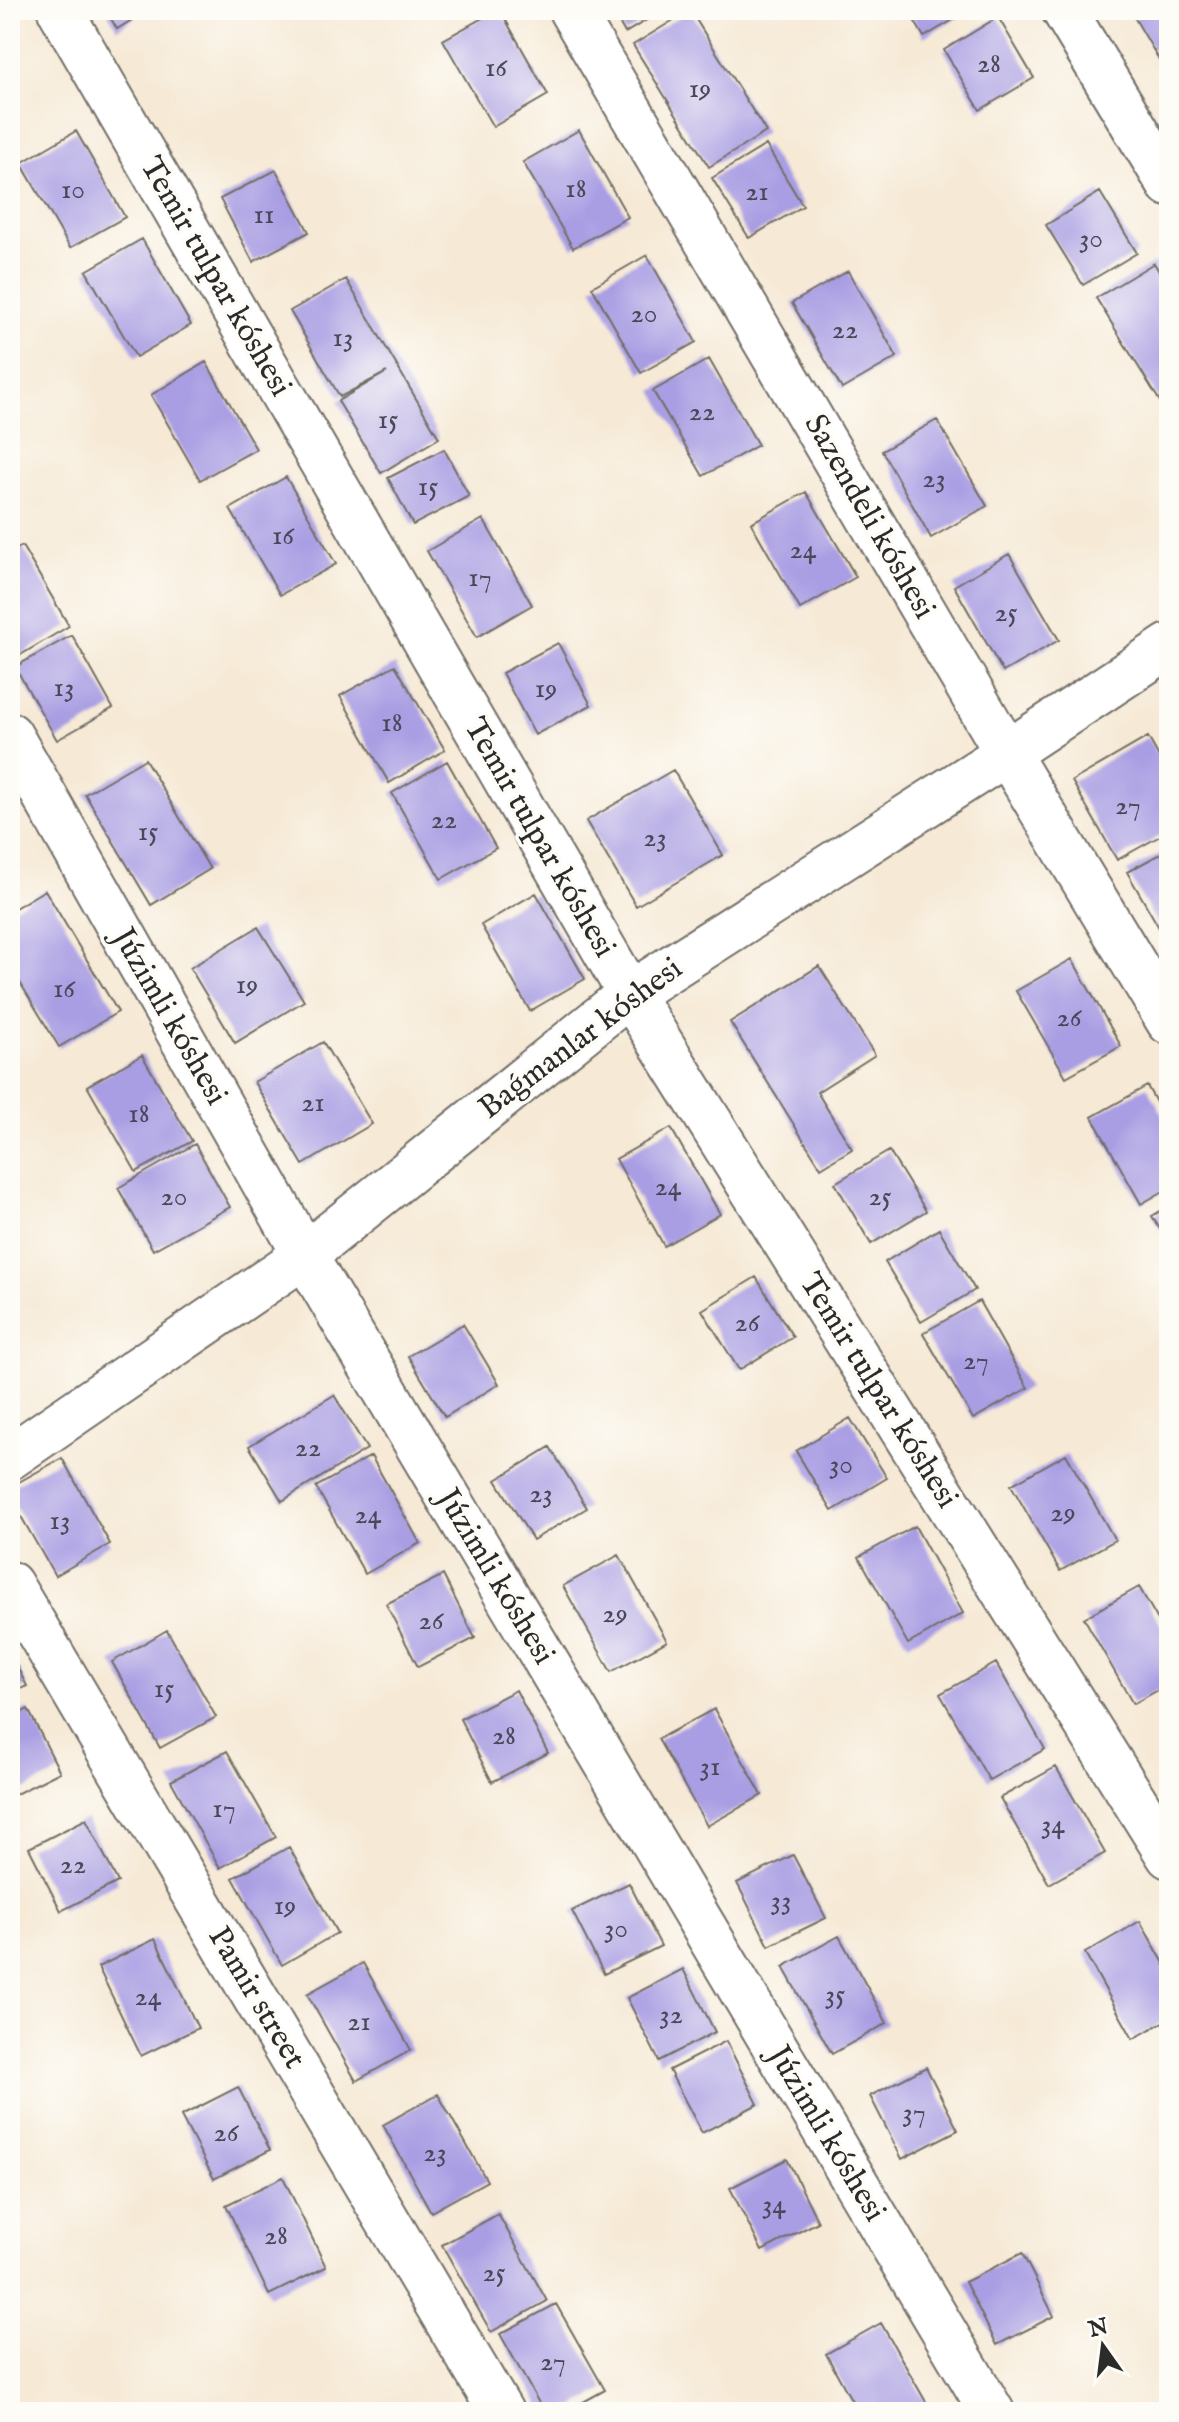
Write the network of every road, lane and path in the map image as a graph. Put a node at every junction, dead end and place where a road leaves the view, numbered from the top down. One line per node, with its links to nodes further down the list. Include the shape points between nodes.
1 (60, 10): 8 (street, Temir tulpar kóshesi)
2 (571, 10): 7 (street, Sazendeli kóshesi)
3 (1064, 10): 4 (street)
4 (1169, 184)
5 (1169, 646): 7 (street, Baǵmanlar kóshesi)
6 (10, 735): 10 (street, Júzimli kóshesi)
7 (1007, 753): 8 (street, Baǵmanlar kóshesi); 9 (street, Sazendeli kóshesi)
8 (630, 994): 10 (street, Baǵmanlar kóshesi); 13 (street, Temir tulpar kóshesi)
9 (1169, 1022)
10 (305, 1255): 11 (street, Baǵmanlar kóshesi); 15 (street, Júzimli kóshesi)
11 (10, 1457)
12 (10, 1584): 14 (street, Pamir street)
13 (1169, 1856)
14 (501, 2412)
15 (992, 2412)

